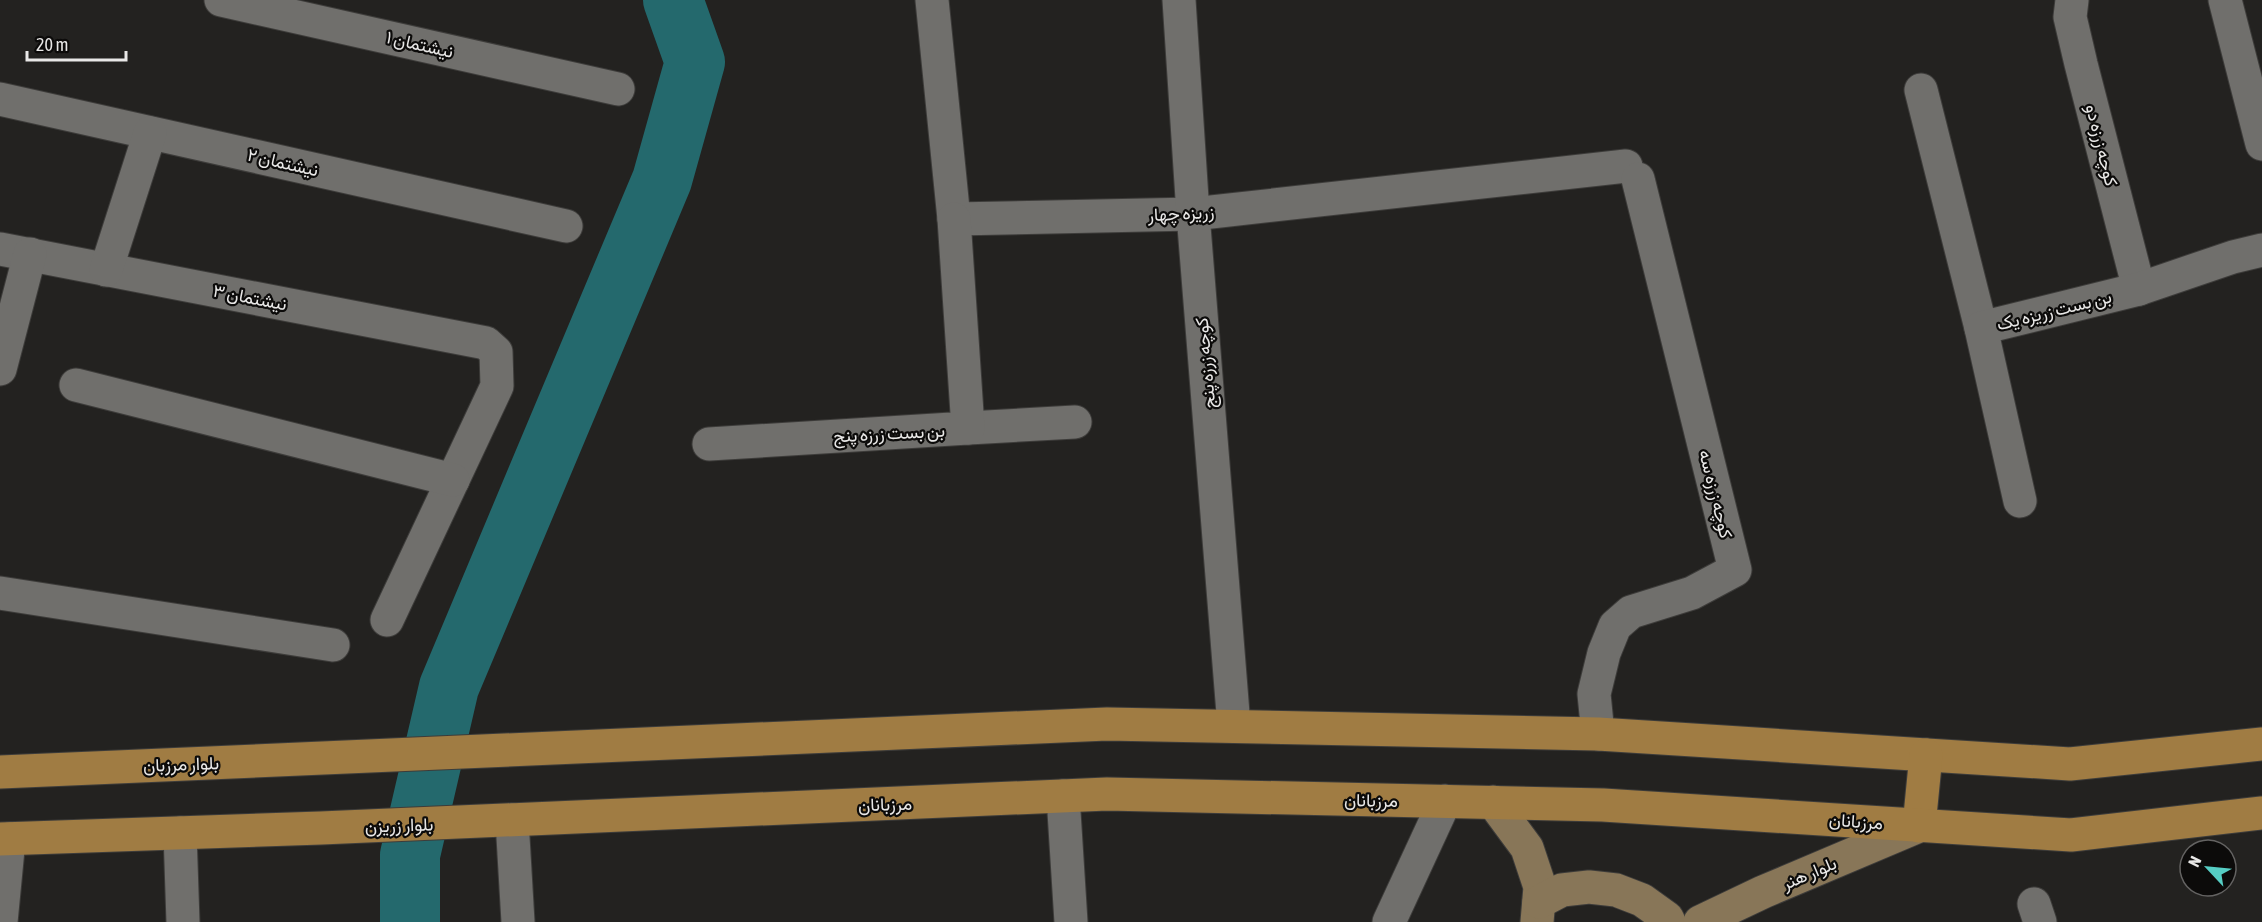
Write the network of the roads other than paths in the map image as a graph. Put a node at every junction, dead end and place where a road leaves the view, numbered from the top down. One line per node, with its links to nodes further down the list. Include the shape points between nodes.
1 (221, 0): 6 (street, نيشتمان ۱)
2 (932, 0): 13 (street)
3 (1179, 0): 12 (street, کوچه زرزه پنج)
4 (2072, 0): 18 (street, کوچه زرزه دو, via 2070,17 2078,52)
5 (2225, 0): 10 (street)
6 (618, 89)
7 (1921, 90): 19 (street)
8 (0, 99): 9 (street, نيشتمان ۲)
9 (150, 133): 14 (street, نيشتمان ۲); 17 (street)
10 (2262, 144)
11 (1632, 172): 12 (street, زریزه چهار); 31 (street, کوچه زرزه سه, via 1735,570 1692,593 1631,612 1615,626 1594,694)
12 (1192, 214): 13 (street, زریزه چهار); 30 (street, کوچه زرزه پنج)
13 (954, 219): 23 (street, بن بست زرزه پنج)
14 (567, 226)
15 (2262, 250): 18 (street, بن بست زریزه یک)
16 (15, 251): 17 (street, نيشتمان ۳); 20 (street)
17 (106, 270): 25 (street, نيشتمان ۳, via 486,343 496,352 497,386)
18 (2139, 289): 19 (street, بن بست زریزه یک)
19 (1981, 328): 26 (street, بن بست زریزه یک)
20 (0, 369)
21 (76, 385): 25 (street)
22 (1075, 422): 23 (street)
23 (968, 428): 24 (street, بن بست زرزه پنج)
24 (709, 444)
25 (453, 480): 28 (street)
26 (2020, 501)
27 (0, 593): 29 (street)
28 (387, 620)
29 (333, 645)
30 (1234, 726): 31 (main road); 34 (main road, بلوار مرزبان, via 1107,724)
31 (1598, 734): 33 (main road)
32 (2262, 744): 33 (main road, via 2070,764)
33 (1926, 755): 41 (main road)
34 (0, 772)
35 (1063, 796): 36 (main road, مرزبانان); 39 (main road, مرزبانان); 48 (street)
36 (1445, 801): 37 (main road, مرزبانان); 49 (street)
37 (1493, 802): 41 (main road, مرزبانان); 44 (main road, via 1527,848 1540,887)
38 (2262, 813): 41 (main road, مرزبانان, via 2071,835)
39 (512, 820): 40 (main road, مرزبانان); 47 (street)
40 (477, 821): 42 (main road, بلوار زریزن)
41 (1918, 825): 51 (main road, بلوار هنر)
42 (180, 832): 43 (main road); 46 (street)
43 (4, 839): 45 (street)
44 (1538, 912): 50 (main road, via 1562,890 1589,887 1616,890 1642,900)
45 (2, 922)
46 (183, 922)
47 (518, 922)
48 (1071, 922)
49 (1389, 922)
50 (1669, 922)
51 (1700, 922)

